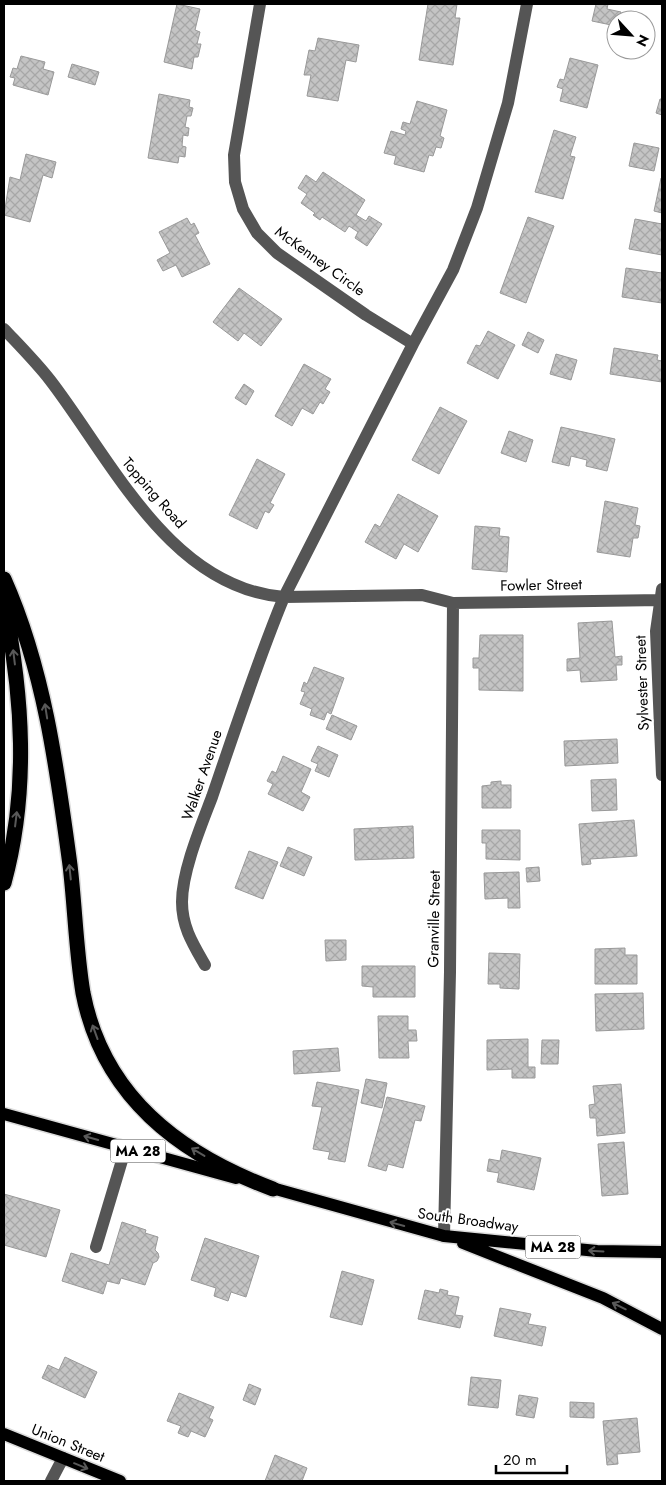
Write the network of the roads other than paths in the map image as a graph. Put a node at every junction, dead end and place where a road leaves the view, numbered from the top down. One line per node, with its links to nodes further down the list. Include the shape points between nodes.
1 (260, 4): 4 (street, McKenney Circle, via 234,155 235,182 243,209 257,233 277,253)
2 (527, 4): 4 (street, via 508,103 478,208 453,270)
3 (4, 329): 7 (street, Topping Road, via 50,381 102,456 164,532 221,578 252,592)
4 (413, 344): 7 (street)
5 (4, 579): 16 (highway, one-way to 5, via 222,1167 154,1122 125,1090 94,1033 83,993 70,865 43,695)
6 (422, 595): 7 (street, Topping Road); 10 (street, Fowler Street)
7 (284, 597): 13 (street, Walker Avenue, via 184,879 184,924)
8 (662, 597): 10 (street, Fowler Street); 11 (street, Sylvester Street, via 656,631)
9 (4, 603): 12 (highway, one-way to 9, via 19,797 21,740 18,690)
10 (453, 603): 17 (street, Granville Street)
11 (662, 775)
12 (4, 884)
13 (205, 964)
14 (4, 1114): 15 (main road, MA 28, one-way to 14)
15 (126, 1147): 16 (main road, MA 28); 18 (street)
16 (273, 1189): 17 (main road, South Broadway / MA 28, one-way to 16)
17 (444, 1236): 19 (main road, South Broadway / MA 28, one-way to 17, via 597,1251); 20 (main road, one-way to 17, via 603,1298)
18 (96, 1247)
19 (662, 1252)
20 (662, 1329)
21 (4, 1434): 22 (main road, Union Street)
22 (63, 1458): 23 (street); 24 (main road, Union Street, one-way to 24)
23 (51, 1481)
24 (120, 1481)

